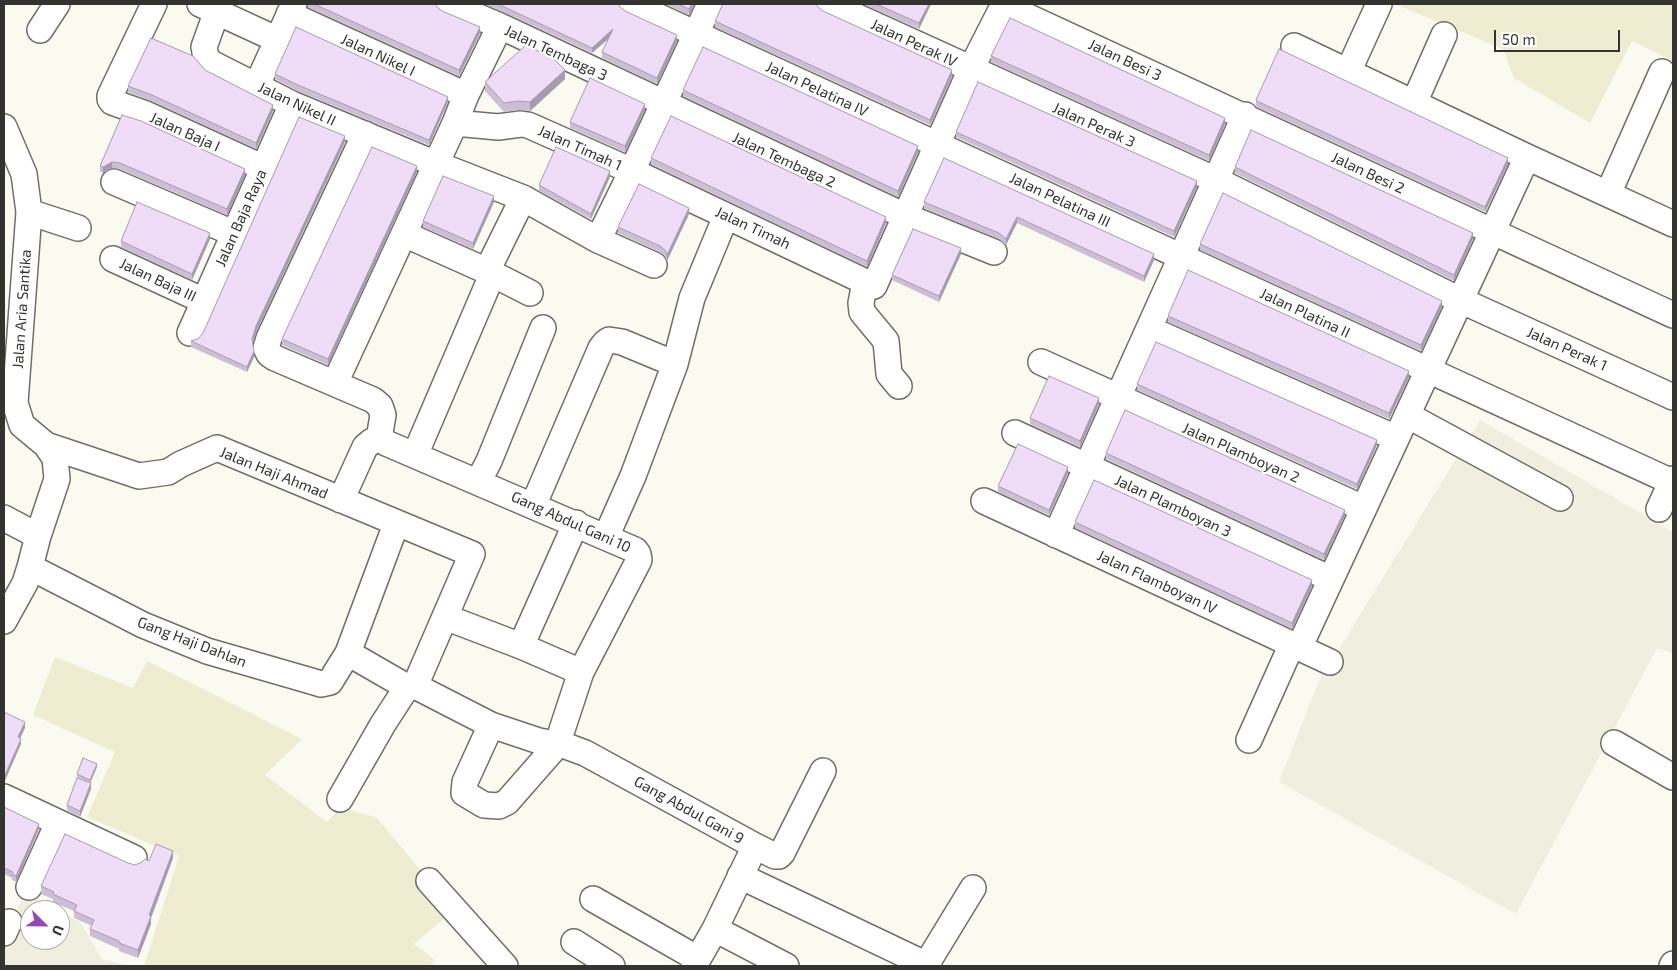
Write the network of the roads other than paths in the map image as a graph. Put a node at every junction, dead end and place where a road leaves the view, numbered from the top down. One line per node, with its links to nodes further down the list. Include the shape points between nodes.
1 (57, 4): 11 (street)
2 (154, 4): 31 (street, Jalan Baja I, via 110,96 112,102 146,114)
3 (448, 4): 10 (street, Jalan Tembaga 3)
4 (631, 4): 12 (street, Jalan Pelatina IV)
5 (710, 4): 12 (street)
6 (829, 4): 16 (street, Jalan Perak IV)
7 (1379, 4): 17 (street)
8 (208, 7): 14 (street); 19 (street, Jalan Nikel II, via 206,57 211,63)
9 (292, 9): 14 (street); 20 (street, Jalan Nikel I)
10 (500, 26): 20 (street); 23 (street, Jalan Tembaga 3)
11 (40, 30)
12 (696, 33): 23 (street); 28 (street, Jalan Pelatina IV)
13 (1444, 35): 21 (street)
14 (278, 40): 19 (street)
15 (1294, 46): 17 (street)
16 (972, 69): 24 (street, Jalan Besi 3, via 1005,7); 28 (street); 33 (street, Jalan Perak 3)
17 (1348, 72): 21 (street)
18 (1662, 72): 36 (street)
19 (257, 85): 22 (street, Jalan Nikel II)
20 (466, 95): 25 (street)
21 (1414, 103): 29 (street)
22 (292, 104): 27 (street, Jalan Nikel II); 31 (street, Jalan Baja Raya)
23 (663, 104): 32 (street); 39 (street, Jalan Tembaga 2)
24 (1244, 115): 33 (street); 42 (street, Jalan Besi 2)
25 (455, 123): 30 (street); 32 (street, Jalan Timah 1, via 498,127 528,125)
26 (4, 127): 37 (street, Jalan Aria Santika, via 24,174)
27 (365, 134): 30 (street, Jalan Nikel II); 62 (street, via 266,344 269,354 276,358)
28 (938, 144): 39 (street); 47 (street, Jalan Pelatina III)
29 (1527, 157): 36 (street); 42 (street)
30 (436, 164): 35 (street, Jalan Nikel II); 44 (street)
31 (264, 168): 43 (street, Jalan Baja Raya)
32 (632, 171): 38 (street, Jalan Timah); 45 (street)
33 (1216, 180): 47 (street); 53 (street, Jalan Perak 3)
34 (114, 182): 43 (street)
35 (514, 194): 45 (street, Jalan Nikel II); 50 (street)
36 (1608, 194): 40 (street)
37 (29, 212): 41 (street); 70 (street, Jalan Aria Santika, via 15,403 22,425)
38 (726, 216): 51 (street, Jalan Timah); 60 (street, via 692,298)
39 (905, 216): 46 (street, Jalan Tembaga 2); 51 (street)
40 (1673, 224)
41 (78, 228)
42 (1492, 231): 53 (street); 55 (street, Jalan Besi 2)
43 (233, 233): 54 (street, Jalan Baja Raya)
44 (404, 234): 50 (street); 62 (street)
45 (598, 240): 49 (street, Jalan Nikel II)
46 (994, 252)
47 (1182, 256): 57 (street); 61 (street, Jalan Platina II)
48 (113, 259): 54 (street, Jalan Baja III)
49 (654, 265)
50 (490, 273): 52 (street); 71 (street)
51 (870, 284): 63 (street, via 861,303 862,312 886,341 889,374)
52 (530, 293)
53 (1460, 300): 61 (street); 65 (street, Jalan Perak 1)
54 (204, 301): 58 (street, Jalan Baja Raya)
55 (1673, 315)
56 (543, 328): 74 (street)
57 (1149, 329): 64 (street); 68 (street)
58 (190, 333)
59 (1040, 362): 64 (street, Jalan Plamboyan 2)
60 (675, 364): 78 (street, via 622,342 610,340 605,343); 86 (street)
61 (1428, 369): 66 (street); 73 (street, Jalan Platina II)
62 (335, 383): 69 (street, via 380,406)
63 (900, 386)
64 (1118, 397): 72 (street); 79 (street, Jalan Plamboyan 2)
65 (1673, 397)
66 (1407, 415): 68 (street); 75 (street)
67 (1015, 433): 72 (street, Jalan Plamboyan 3)
68 (1396, 438): 79 (street)
69 (382, 439): 71 (street, Gang Abdul Gani 10); 76 (street, via 365,446)
70 (46, 445): 76 (street, Jalan Haji Ahmad, via 140,476 168,472 218,448); 85 (street, Jalan Aria Santika, via 55,458 57,479)
71 (415, 455): 74 (street, Gang Abdul Gani 10)
72 (1088, 466): 84 (street); 88 (street, Jalan Plamboyan 3)
73 (1673, 481): 80 (street)
74 (478, 482): 78 (street, Gang Abdul Gani 10)
75 (1560, 498)
76 (340, 500): 83 (street, Jalan Haji Ahmad)
77 (984, 502): 84 (street, Jalan Flamboyan IV)
78 (534, 506): 82 (street, Gang Abdul Gani 10)
79 (1364, 508): 88 (street)
80 (1659, 509)
81 (4, 518): 85 (street)
82 (576, 523): 86 (street, Gang Abdul Gani 10); 91 (street)
83 (396, 524): 89 (street, Jalan Haji Ahmad, via 472,554); 93 (street, Gang Haji Dahlan)
84 (1056, 535): 92 (street, Jalan Flamboyan IV)
85 (38, 536): 87 (street, Jalan Aria Santika)
86 (606, 537): 95 (street, Gang Abdul Gani 10, via 635,550 639,560)
87 (30, 567): 90 (street, Jalan Aria Santika); 93 (street, Gang Haji Dahlan, via 143,625 207,651 321,684 330,682)
88 (1331, 579): 92 (street)
89 (445, 617): 91 (street); 96 (street)
90 (4, 621)
91 (522, 646): 95 (street)
92 (1295, 646): 94 (street, Jalan Flamboyan IV); 98 (street)
93 (348, 653): 96 (street, Gang Abdul Gani 9)
94 (1330, 662)
95 (581, 672): 100 (street, Gang Abdul Gani 10)
96 (411, 686): 97 (street, Gang Abdul Gani 9); 104 (street, via 383,724)
97 (491, 725): 100 (street, Gang Abdul Gani 9); 100 (street, via 464,788 464,793 484,805 499,806 507,802)
98 (1249, 740)
99 (1614, 743): 102 (street)
100 (557, 745): 106 (street, Gang Abdul Gani 9, via 585,753)
101 (823, 771): 106 (street, via 782,853 775,856)
102 (1673, 777)
103 (4, 797): 105 (street)
104 (340, 799)
105 (58, 823): 107 (street); 110 (street)
106 (754, 846): 108 (street, Gang Abdul Gani 9)
107 (134, 858)
108 (740, 876): 113 (street, Gang Abdul Gani 9); 119 (street)
109 (429, 881): 116 (street)
110 (29, 887)
111 (973, 888): 119 (street)
112 (593, 899): 115 (street)
113 (715, 929): 115 (street, Gang Abdul Gani 9); 118 (street)
114 (574, 942): 117 (street)
115 (696, 963)
116 (505, 966)
117 (612, 966)
118 (786, 966)
119 (928, 966)

